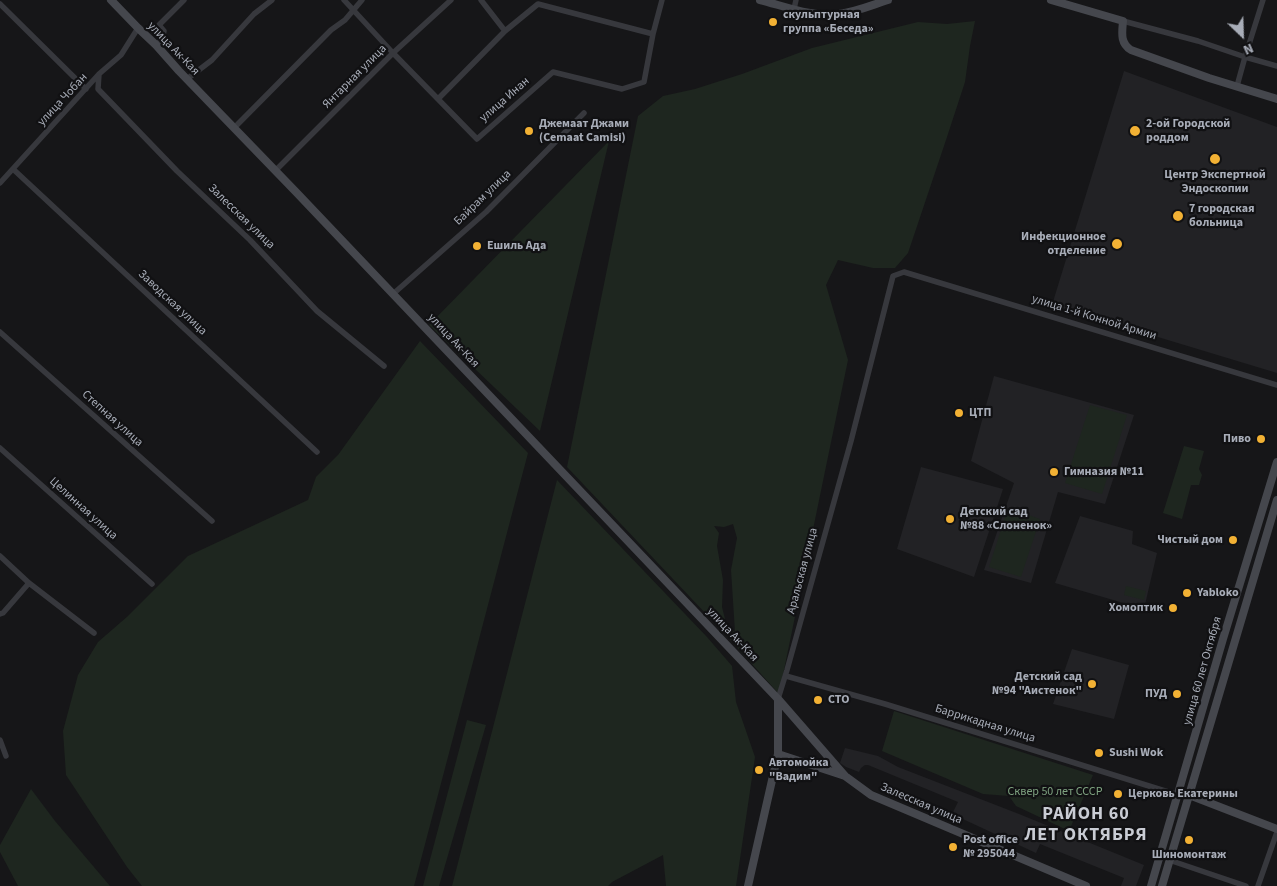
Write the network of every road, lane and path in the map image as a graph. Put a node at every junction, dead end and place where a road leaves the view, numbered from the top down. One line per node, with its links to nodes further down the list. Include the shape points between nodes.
1 (111, 0): 19 (main road, улица Ак-Кая)
2 (184, 0): 22 (street, via 159,25 164,31)
3 (272, 0): 27 (street, via 254,14 212,60)
4 (344, 0): 17 (street, улица Инан)
5 (362, 0): 17 (street)
6 (452, 0): 23 (street, Янтарная улица)
7 (480, 0): 20 (street)
8 (662, 0): 21 (street)
9 (760, 0): 16 (main road)
10 (796, 0): 16 (street)
11 (888, 0): 14 (main road)
12 (1051, 0): 18 (main road)
13 (1262, 0): 24 (street)
14 (870, 3): 16 (main road, via 828,15)
15 (0, 4): 29 (street)
16 (794, 9)
17 (353, 10): 23 (street, улица Инан); 33 (street)
18 (1123, 21): 24 (street); 28 (main road, via 1121,35 1125,46 1131,50)
19 (138, 28): 22 (main road, улица Ак-Кая); 26 (street, улица Чобан, via 121,55)
20 (505, 31): 21 (street, via 538,4); 30 (street)
21 (653, 34): 30 (street, улица Инан, via 644,82 622,89 553,72 477,139)
22 (156, 45): 27 (main road, улица Ак-Кая)
23 (393, 53): 30 (street, улица Инан); 34 (street, Янтарная улица)
24 (1245, 56): 25 (street); 28 (street)
25 (1277, 66)
26 (100, 74): 29 (street, улица Чобан); 41 (street, Залесская улица, via 98,89 128,122 317,310)
27 (187, 79): 33 (main road, улица Ак-Кая)
28 (1237, 86): 31 (main road)
29 (86, 89): 35 (street, улица Чобан)
30 (438, 99)
31 (1277, 99)
32 (584, 113): 39 (street, Байрам улица, via 486,212)
33 (234, 128): 34 (main road, улица Ак-Кая)
34 (276, 170): 39 (main road, улица Ак-Кая)
35 (11, 171): 36 (street); 37 (street, улица Чобан); 44 (street, Заводская улица)
36 (0, 173)
37 (0, 183)
38 (904, 272): 42 (street, улица 1-й Конной Армии); 54 (street, Аральская улица, via 893,276)
39 (393, 294): 55 (main road, улица Ак-Кая)
40 (0, 332): 48 (street, Степная улица)
41 (384, 366)
42 (1277, 385)
43 (0, 448): 51 (street, Целинная улица)
44 (317, 452)
45 (1277, 462): 46 (main road, улица 60 лет Октября)
46 (1273, 488): 60 (main road, улица 60 лет Октября, via 1221,647)
47 (1277, 500): 61 (main road, улица 60 лет Октября)
48 (212, 521)
49 (0, 556): 50 (street)
50 (29, 583): 52 (street); 53 (street)
51 (152, 584)
52 (0, 614)
53 (94, 633)
54 (786, 676): 55 (street, Аральская улица); 60 (street, Баррикадная улица)
55 (778, 700): 57 (main road, Аральская улица); 59 (main road, Залесская улица)
56 (0, 740): 58 (street)
57 (778, 754): 59 (main road); 64 (main road, Аральская улица)
58 (6, 756)
59 (845, 776): 65 (main road, Залесская улица, via 871,795)
60 (1178, 795): 66 (main road, улица 60 лет Октября)
61 (1188, 795): 62 (main road); 63 (main road, улица 60 лет Октября)
62 (1277, 830): 69 (street)
63 (1169, 860): 67 (main road, улица 60 лет Октября); 68 (street)
64 (748, 886)
65 (1086, 886)
66 (1151, 886)
67 (1162, 886)
68 (1246, 886)
69 (1258, 886)

